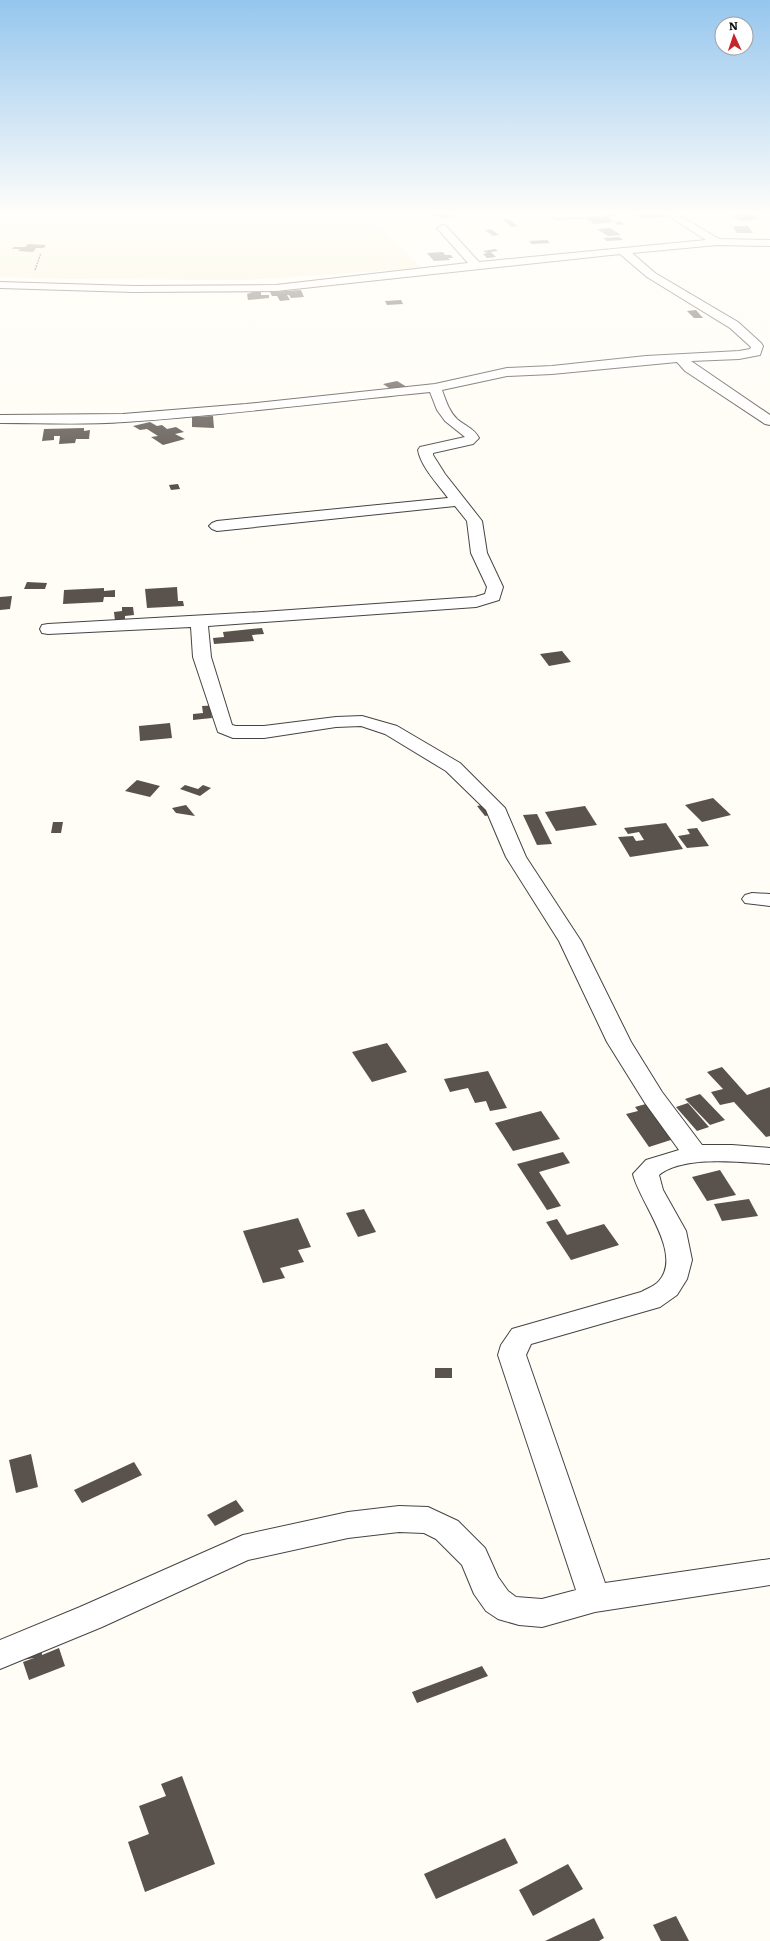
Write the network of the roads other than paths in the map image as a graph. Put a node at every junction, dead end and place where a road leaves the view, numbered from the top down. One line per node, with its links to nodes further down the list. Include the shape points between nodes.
1 (697, 303): 2 (street, via 734,325 757,346 756,352)
2 (680, 358): 3 (street, via 507,372); 5 (street, via 690,368)
3 (435, 388): 4 (street, via 285,405 123,418); 6 (street, via 443,409 452,422 470,433 472,438 425,450 439,476)
4 (0, 419)
5 (770, 421)
6 (459, 501): 7 (street); 8 (street, via 474,521 479,553 495,587 493,597 476,602)
7 (217, 526)
8 (199, 622): 9 (street); 10 (street, via 202,657 224,728 233,732 264,732 362,721 391,730 453,768 495,808 516,857 570,941 619,1042 653,1097)
9 (48, 628)
10 (695, 1153): 11 (street, via 722,1152); 13 (street, via 652,1166 646,1174 648,1189 678,1241 679,1260 667,1289 650,1300 522,1336 515,1345 512,1355)
11 (770, 1156)
12 (770, 1572): 13 (street)
13 (595, 1598): 14 (street, via 542,1613 509,1609 498,1601 485,1584 474,1557 447,1530 428,1520 399,1519 348,1526 243,1548)
14 (0, 1655)

